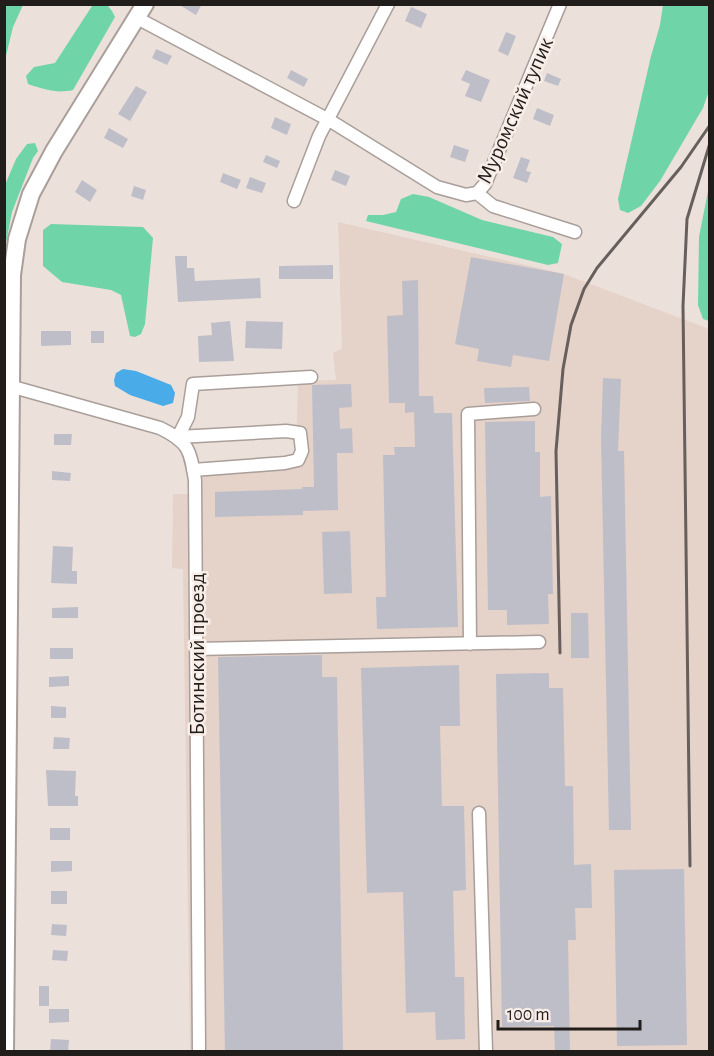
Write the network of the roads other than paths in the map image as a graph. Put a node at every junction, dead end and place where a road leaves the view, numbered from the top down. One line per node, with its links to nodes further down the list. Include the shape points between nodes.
1 (388, 4): 4 (street)
2 (560, 4): 5 (street, Муромский тупик)
3 (139, 9): 4 (street, Муромский тупик); 9 (main road, via 31,194 17,239 12,275)
4 (329, 120): 5 (street, Муромский тупик, via 437,187 455,194); 6 (street)
5 (477, 193): 7 (street, via 493,206)
6 (294, 201)
7 (575, 232)
8 (311, 377): 11 (street, via 193,384 188,417)
9 (7, 390): 11 (street, via 160,428); 13 (main road)
10 (534, 409): 15 (street, via 468,414)
11 (178, 436): 12 (street, Ботинский проезд, via 190,453); 12 (street, via 300,433 302,451 298,460)
12 (193, 470): 16 (street, Ботинский проезд)
13 (7, 560): 18 (main road)
14 (539, 642): 15 (street)
15 (470, 644): 16 (street)
16 (196, 649): 20 (street, Ботинский проезд)
17 (479, 813): 21 (street)
18 (6, 825): 19 (main road)
19 (5, 1052)
20 (199, 1052)
21 (486, 1052)

